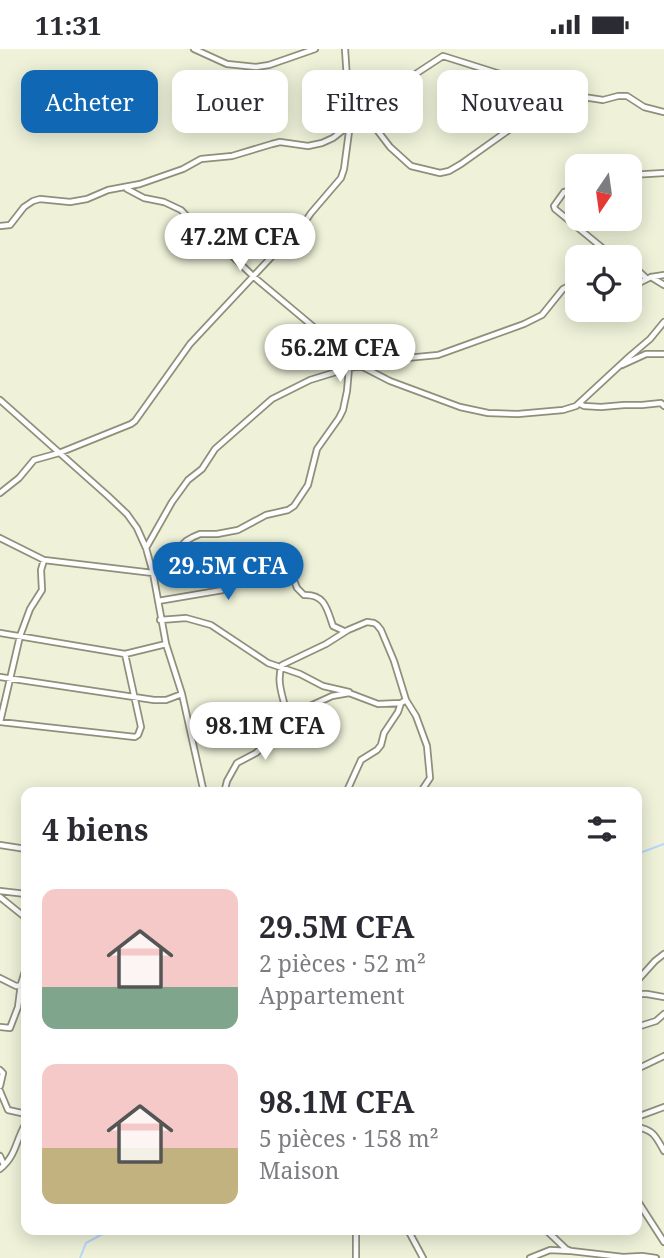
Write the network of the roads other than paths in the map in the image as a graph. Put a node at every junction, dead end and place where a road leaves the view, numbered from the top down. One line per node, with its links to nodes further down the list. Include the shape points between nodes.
1 (194, 49): 2 (street, via 227,64 256,67)
2 (315, 49)
3 (345, 49): 4 (street)
4 (347, 70)
5 (422, 70): 6 (street, via 443,56)
6 (487, 70)
7 (588, 98): 8 (street, via 630,96 644,107)
8 (664, 112)
9 (339, 133): 15 (street, via 308,146 272,143 232,156 201,159)
10 (350, 133): 23 (street, via 341,177 296,235)
11 (378, 133): 12 (street, via 411,166 440,173 469,159)
12 (503, 133)
13 (664, 173): 14 (street)
14 (642, 174)
15 (126, 188): 18 (street, via 79,201 33,201 10,225); 23 (street, via 181,210)
16 (565, 192): 17 (street, via 554,206)
17 (565, 217)
18 (0, 226)
19 (583, 231): 20 (street)
20 (600, 245)
21 (642, 272): 24 (street)
22 (664, 275): 24 (street)
23 (254, 277): 30 (street); 36 (street, via 190,344 135,421)
24 (649, 277): 25 (street); 26 (street)
25 (642, 281)
26 (664, 285)
27 (565, 288): 30 (street, via 542,315 524,324 438,355)
28 (663, 326): 32 (street)
29 (664, 354): 32 (street, via 646,354)
30 (359, 365): 31 (street); 34 (street, via 438,399 488,412 518,414)
31 (349, 368): 39 (street, via 310,380 263,405 188,480); 41 (street, via 343,410 320,444 308,485 294,506 237,530 193,537)
32 (616, 369): 34 (street)
33 (0, 400): 36 (street)
34 (580, 404): 35 (street)
35 (664, 405)
36 (59, 453): 37 (street, via 34,460); 39 (street, via 127,514)
37 (0, 493)
38 (0, 538): 40 (street)
39 (146, 548): 41 (street)
40 (44, 560): 41 (street); 46 (street, via 42,590)
41 (153, 573): 42 (street)
42 (158, 601): 43 (street); 44 (street, via 223,590 286,560 298,589 323,602 333,626)
43 (160, 620): 47 (street); 49 (street, via 186,618 211,625 262,660)
44 (344, 631): 49 (street); 55 (street, via 367,622 377,625 394,661)
45 (0, 633): 46 (street)
46 (20, 636): 48 (street); 51 (street)
47 (166, 644): 48 (street); 53 (street)
48 (125, 654): 54 (street)
49 (281, 667): 52 (street); 56 (street)
50 (0, 677): 51 (street)
51 (10, 679): 54 (street); 57 (street)
52 (349, 693): 55 (street, via 378,704); 56 (street, via 321,701)
53 (182, 694): 54 (street, via 161,700); 58 (street)
54 (133, 696): 57 (street, via 141,727 135,737)
55 (403, 702): 60 (street, via 381,745 361,760); 61 (street, via 416,716 428,753 430,778)
56 (288, 719): 59 (street, via 259,750 234,767)
57 (0, 722)
58 (203, 787)
59 (226, 787)
60 (349, 787)
61 (424, 787)
62 (0, 845): 63 (street)
63 (21, 848)
64 (0, 891): 65 (street)
65 (21, 893)
66 (0, 899): 67 (street)
67 (21, 914)
68 (664, 954): 69 (street)
69 (642, 975)
70 (0, 978): 71 (street)
71 (21, 985)
72 (21, 993): 77 (street, via 10,1028)
73 (642, 994): 74 (street)
74 (664, 997)
75 (664, 1014): 76 (street)
76 (642, 1025)
77 (0, 1027)
78 (664, 1056): 79 (street)
79 (642, 1067)
80 (0, 1070): 81 (street)
81 (0, 1088): 82 (street)
82 (3, 1106): 84 (street)
83 (664, 1107): 85 (street)
84 (21, 1113)
85 (642, 1115)
86 (642, 1128): 88 (street, via 653,1133)
87 (21, 1131): 90 (street, via 11,1158)
88 (664, 1151)
89 (0, 1156): 90 (street)
90 (2, 1167)
91 (642, 1208): 95 (street)
92 (356, 1235): 97 (street)
93 (411, 1235): 98 (street)
94 (551, 1235): 96 (street)
95 (664, 1242)
96 (571, 1251): 99 (street, via 550,1250); 100 (street)
97 (356, 1258)
98 (424, 1258)
99 (530, 1258)
100 (656, 1258)

